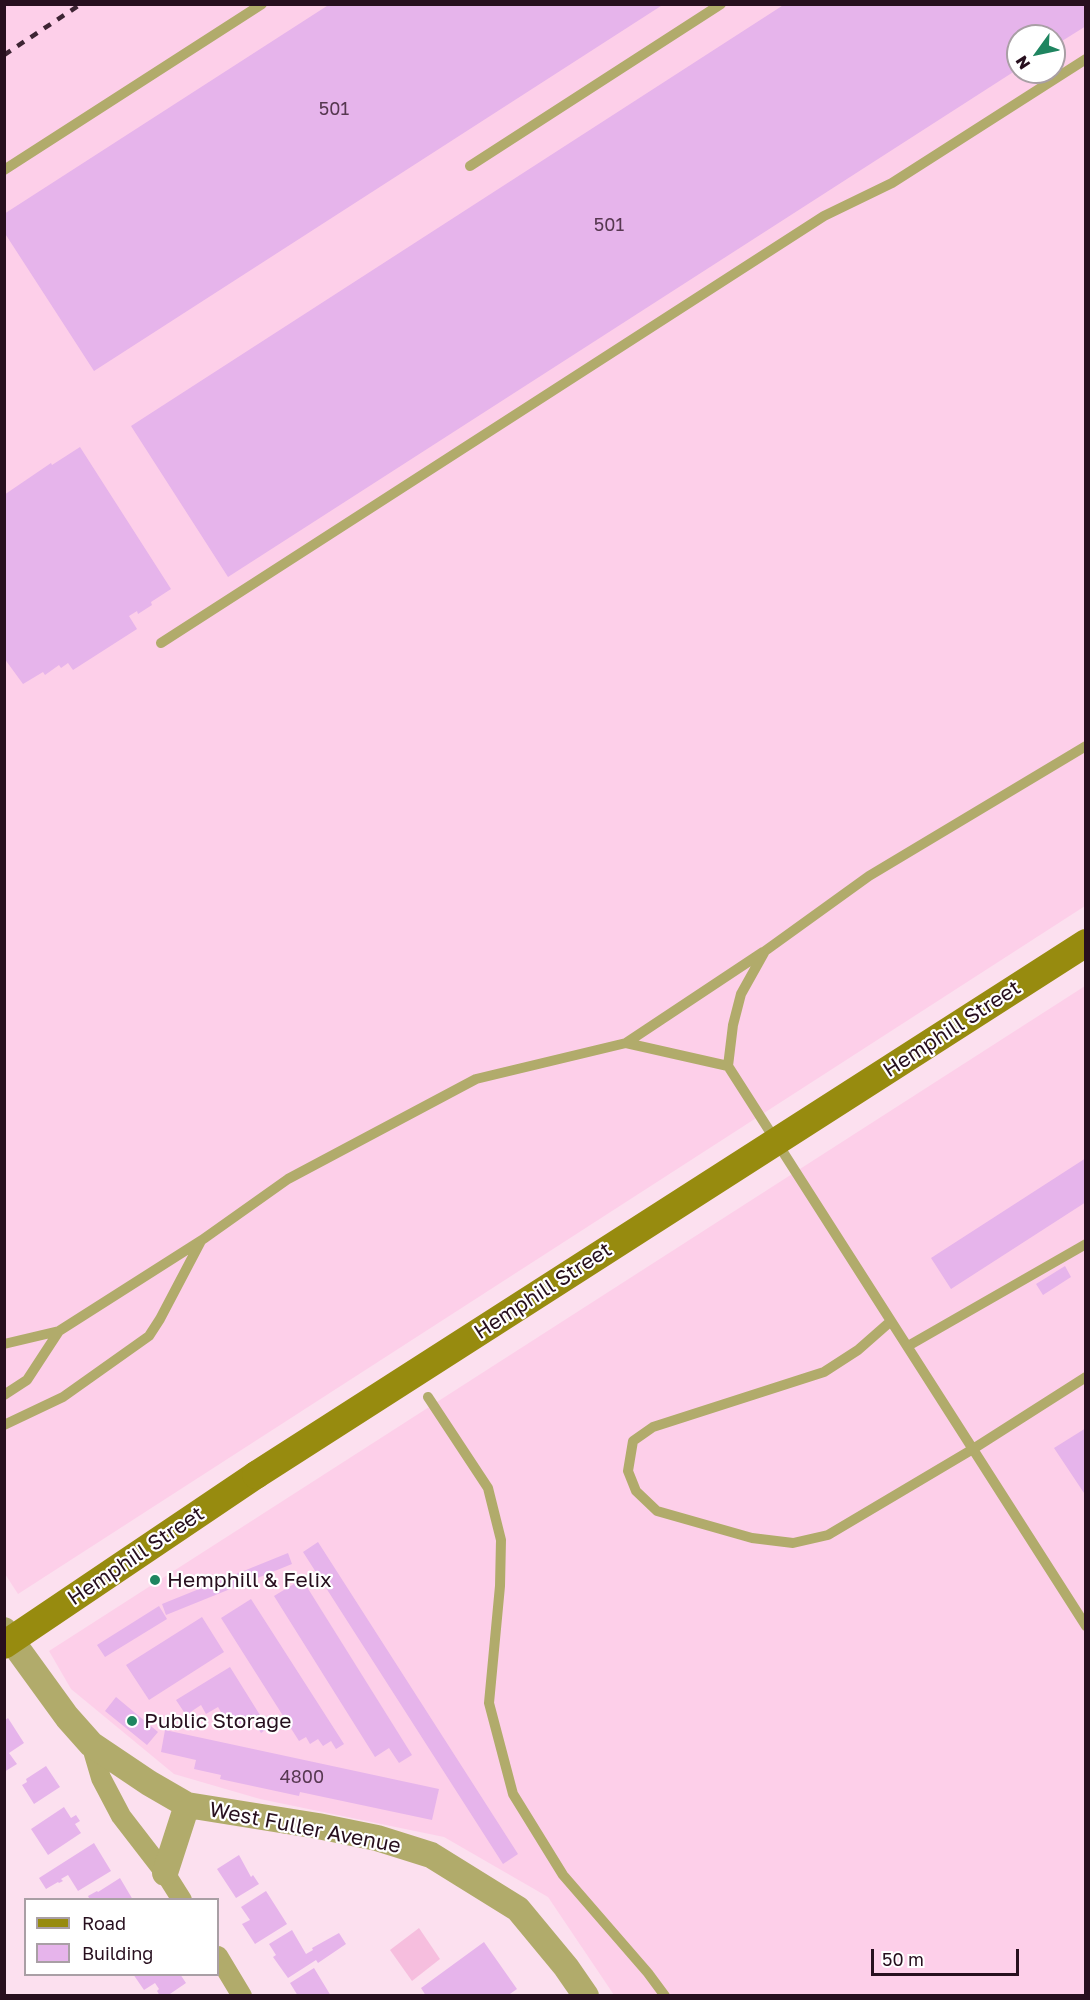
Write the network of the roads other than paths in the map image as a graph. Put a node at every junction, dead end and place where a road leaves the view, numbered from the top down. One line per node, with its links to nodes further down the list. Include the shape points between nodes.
1 (262, 4): 5 (lane)
2 (721, 4): 4 (lane)
3 (1086, 59): 6 (lane, via 892,183 824,216)
4 (470, 166)
5 (4, 170)
6 (161, 643)
7 (1086, 746): 9 (lane, via 869,876)
8 (1086, 943): 24 (main road, Hemphill Street, bridge)
9 (765, 951): 10 (lane); 11 (lane, via 741,994)
10 (626, 1043): 11 (lane); 12 (lane, via 476,1079 288,1179)
11 (728, 1066): 14 (lane)
12 (202, 1240): 15 (lane); 21 (lane, via 149,1336 63,1397)
13 (1086, 1244): 17 (lane)
14 (891, 1321): 17 (lane); 22 (lane, via 858,1350 824,1372 653,1427 633,1441 628,1471 636,1491 657,1511 752,1538 793,1543 828,1535)
15 (59, 1331): 16 (lane); 19 (lane, via 27,1380)
16 (4, 1344)
17 (908, 1346): 22 (lane)
18 (1086, 1377): 22 (lane)
19 (4, 1395)
20 (428, 1397): 32 (lane, via 488,1488 501,1540 489,1702 513,1794 563,1875)
21 (4, 1425)
22 (974, 1449): 23 (lane)
23 (1086, 1626)
24 (7, 1638): 25 (street, West Fuller Avenue)
25 (91, 1744): 26 (street, West Fuller Avenue); 27 (street, via 101,1778 121,1816)
26 (187, 1805): 27 (street); 31 (street, West Fuller Avenue, via 377,1838 431,1855 518,1909 567,1967)
27 (165, 1873): 28 (street)
28 (181, 1898)
29 (219, 1958): 30 (street)
30 (242, 1995)
31 (583, 1995)
32 (665, 1995)

